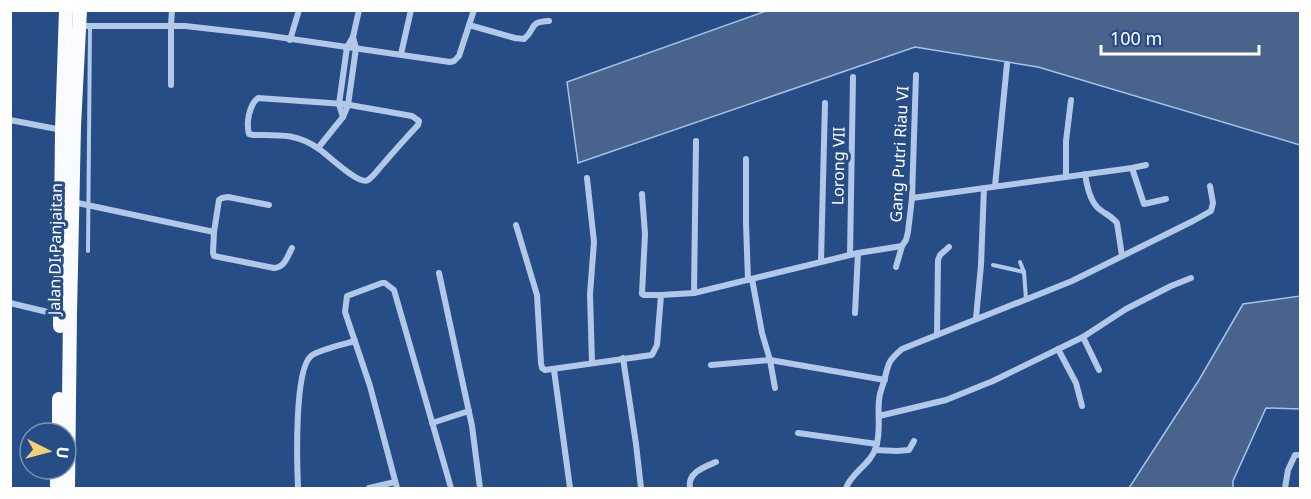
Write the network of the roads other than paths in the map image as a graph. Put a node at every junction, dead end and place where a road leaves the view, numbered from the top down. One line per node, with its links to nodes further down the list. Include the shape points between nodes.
1 (66, 10): 9 (highway, Jalan DI Panjaitan)
2 (80, 10): 9 (highway, Jalan DI Panjaitan)
3 (172, 10): 10 (street)
4 (299, 10): 13 (street)
5 (359, 10): 12 (street)
6 (411, 10): 16 (street)
7 (474, 10): 11 (street)
8 (549, 21): 11 (street, via 536,23 524,39)
9 (78, 25): 10 (street); 18 (highway, Jalan DI Panjaitan); 45 (lane)
10 (171, 25): 13 (street); 21 (street)
11 (469, 25): 16 (street, via 454,62)
12 (353, 37): 14 (street); 15 (street)
13 (290, 40): 14 (street)
14 (347, 47): 15 (street); 24 (street)
15 (356, 48): 16 (street); 25 (street)
16 (401, 54)
17 (1008, 64): 37 (street)
18 (71, 75): 28 (highway, Jalan DI Panjaitan); 43 (highway, Jalan DI Panjaitan)
19 (916, 75): 41 (street, Gang Putri Riau VI)
20 (853, 77): 53 (street, Lorong VII)
21 (171, 85)
22 (1071, 100): 35 (street)
23 (825, 103): 55 (street)
24 (339, 104): 25 (street); 26 (street); 30 (street, via 268,98 253,102 249,134 292,136)
25 (348, 105): 26 (street); 30 (street, via 412,116 418,125 367,181 359,180)
26 (343, 117): 30 (street)
27 (10, 120): 28 (street)
28 (62, 130): 68 (highway, Jalan DI Panjaitan)
29 (696, 141): 63 (street)
30 (318, 148)
31 (746, 159): 62 (street)
32 (1146, 165): 33 (street)
33 (1132, 168): 34 (street); 42 (street, via 1144,204)
34 (1085, 174): 35 (street); 54 (street, via 1096,205 1117,223)
35 (1066, 177): 37 (street)
36 (587, 178): 76 (street, via 594,242 590,294)
37 (995, 186): 39 (street)
38 (1210, 186): 54 (street, via 1211,211)
39 (984, 188): 41 (street); 69 (street)
40 (642, 194): 64 (street, via 642,294)
41 (912, 198): 48 (street, Gang Putri Riau VI, via 908,232)
42 (1166, 199)
43 (73, 202): 45 (street); 93 (highway, Jalan DI Panjaitan)
44 (269, 204): 47 (street, via 222,198)
45 (88, 205): 47 (street); 51 (lane)
46 (516, 225): 78 (street, via 537,295 540,363 545,370)
47 (214, 232): 50 (street, via 213,253 223,258 274,268 284,263)
48 (902, 246): 52 (street); 58 (street, Gang Putri Riau VI)
49 (949, 247): 70 (street, via 938,260)
50 (292, 248)
51 (88, 251)
52 (858, 253): 53 (street); 67 (street)
53 (850, 255): 55 (street)
54 (1122, 256): 65 (street)
55 (821, 261): 62 (street)
56 (1020, 262): 59 (lane)
57 (993, 265): 59 (lane)
58 (896, 267)
59 (1024, 272): 65 (lane)
60 (439, 273): 83 (street)
61 (1191, 278): 71 (street, via 1126,309)
62 (750, 280): 63 (street); 75 (street)
63 (694, 293): 64 (street)
64 (661, 295): 74 (street, via 654,353)
65 (1026, 299): 69 (street)
66 (10, 303): 68 (street)
67 (855, 313)
68 (60, 315): 85 (highway, Jalan DI Panjaitan)
69 (976, 318): 70 (street)
70 (937, 335): 80 (street, via 902,349 891,358)
71 (1083, 337): 73 (street); 79 (street)
72 (355, 341): 86 (street, via 345,312 347,296 386,283 394,290); 92 (street); 94 (street, via 314,354 305,364 299,399)
73 (1058, 349): 82 (street, via 1076,383); 84 (street, via 946,400)
74 (623, 358): 76 (street); 99 (street)
75 (770, 360): 77 (street); 80 (street); 81 (street)
76 (592, 363): 78 (street)
77 (711, 365)
78 (554, 370): 98 (street)
79 (1099, 370)
80 (885, 380): 84 (street, via 879,396)
81 (775, 388)
82 (1082, 406)
83 (469, 411): 86 (street); 97 (street)
84 (879, 416): 89 (street)
85 (59, 421)
86 (432, 423): 96 (street)
87 (798, 433): 89 (street)
88 (914, 441): 89 (street, via 909,450 897,452)
89 (876, 447): 101 (street)
90 (1300, 455): 102 (street, via 1295,455 1291,462)
91 (716, 462): 100 (street, via 693,474)
92 (396, 485): 95 (street)
93 (68, 489)
94 (298, 489)
95 (369, 489)
96 (451, 489)
97 (480, 489)
98 (570, 489)
99 (640, 489)
100 (690, 489)
101 (846, 489)
102 (1285, 489)

